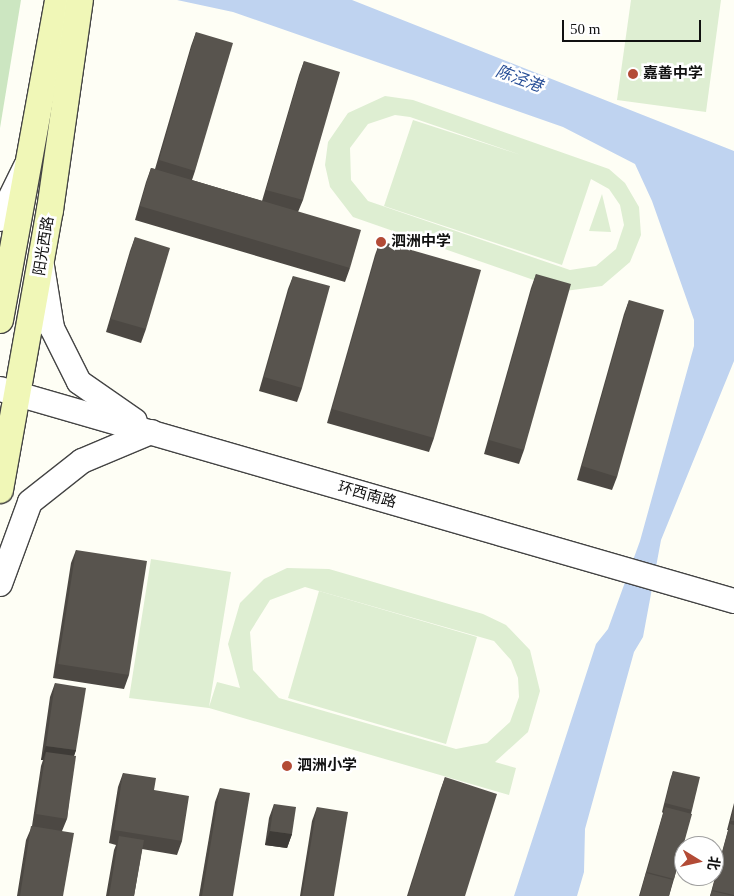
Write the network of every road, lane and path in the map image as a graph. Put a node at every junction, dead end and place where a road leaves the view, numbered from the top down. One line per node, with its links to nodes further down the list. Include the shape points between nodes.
1 (58, 0): 3 (main road, 阳光西路)
2 (80, 0): 5 (main road, 阳光西路)
3 (30, 160): 4 (street); 6 (main road, 阳光西路)
4 (0, 219)
5 (42, 261): 7 (main road, 阳光西路); 8 (street, via 52,328 79,382)
6 (0, 320)
7 (9, 392): 8 (street, 环西南路); 9 (main road, 阳光西路)
8 (151, 432): 10 (street, via 82,461 30,502); 11 (street, 环西南路)
9 (0, 490)
10 (0, 584)
11 (734, 601)

